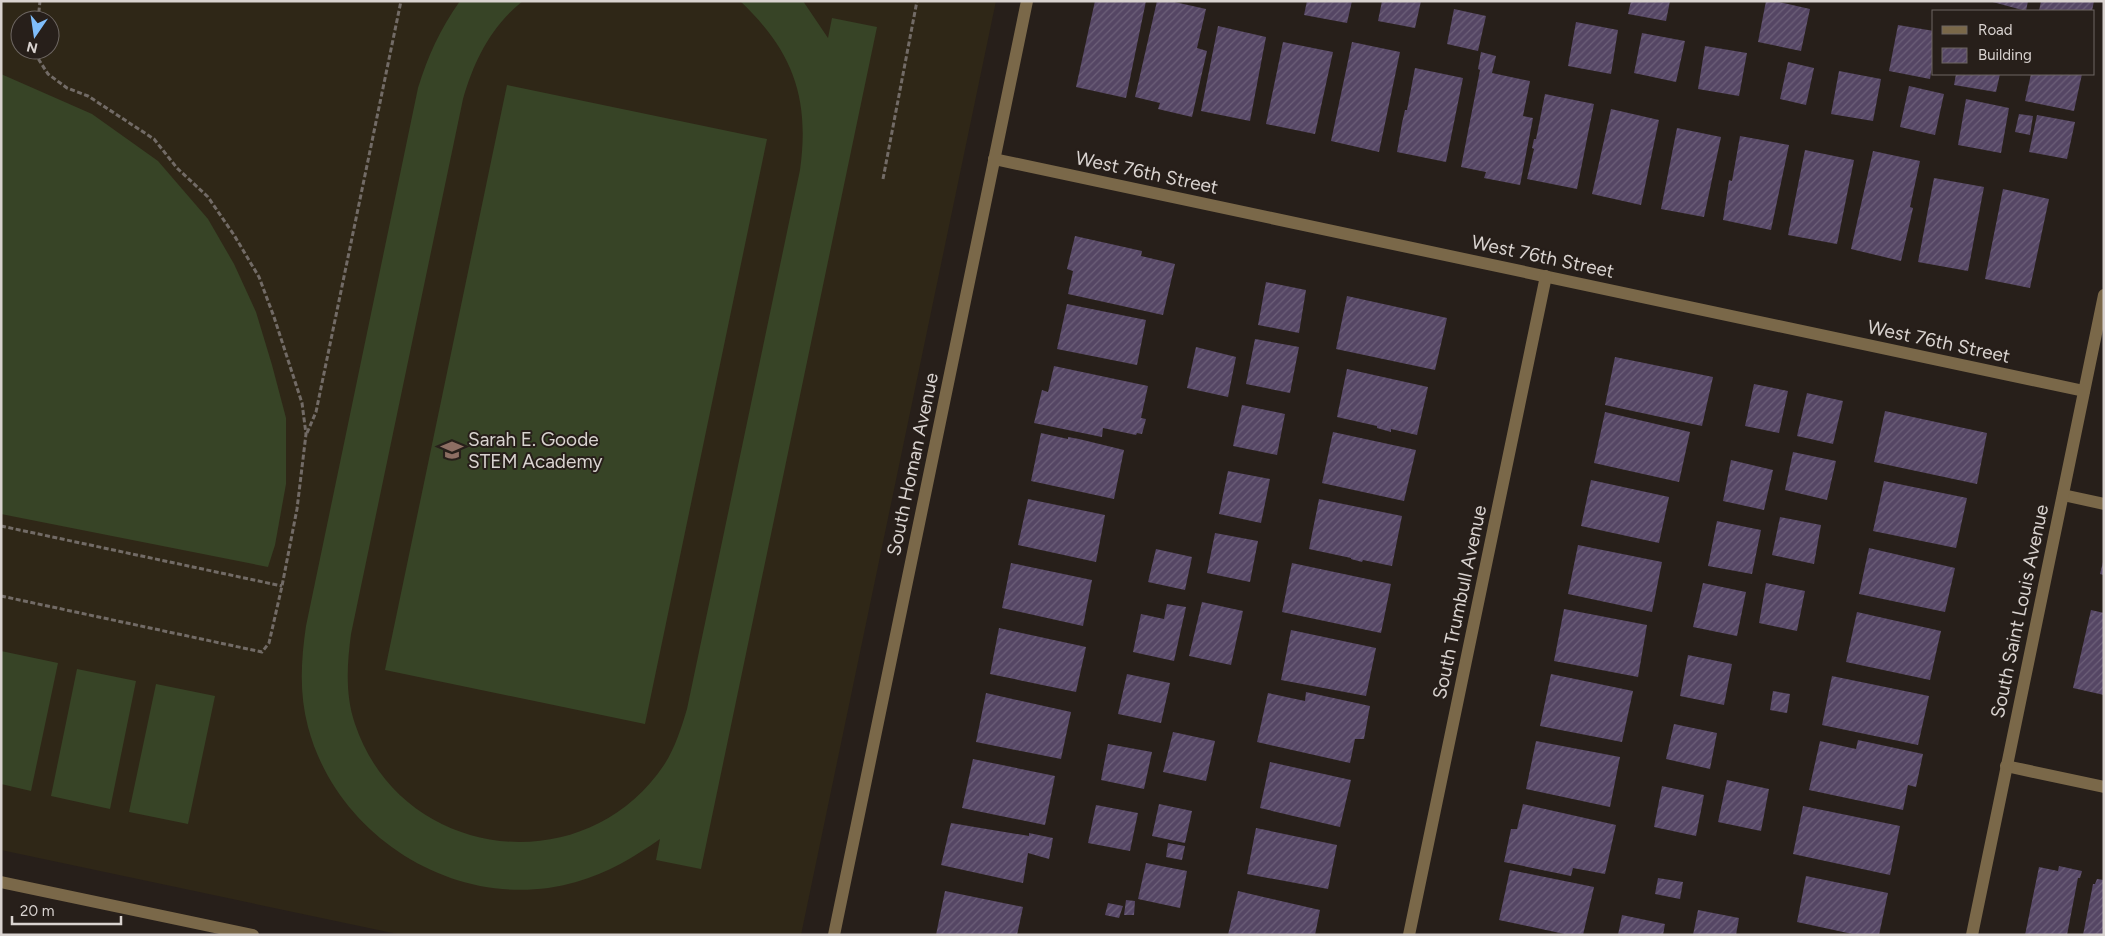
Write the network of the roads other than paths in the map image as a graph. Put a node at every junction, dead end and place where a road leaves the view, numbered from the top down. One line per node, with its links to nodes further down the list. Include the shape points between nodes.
1 (1027, 1): 2 (street, South Homan Avenue)
2 (994, 159): 3 (street, West 76th Street); 12 (street, South Homan Avenue)
3 (1546, 276): 5 (street, West 76th Street); 13 (street, South Trumbull Avenue)
4 (2104, 295): 5 (street, South Saint Louis Avenue)
5 (2084, 391): 6 (street, South Saint Louis Avenue)
6 (2062, 495): 7 (street); 8 (street, South Saint Louis Avenue)
7 (2104, 504)
8 (2006, 766): 9 (street); 14 (street, South Saint Louis Avenue)
9 (2104, 787)
10 (1, 882): 11 (street)
11 (253, 935)
12 (834, 935)
13 (1409, 935)
14 (1972, 935)

